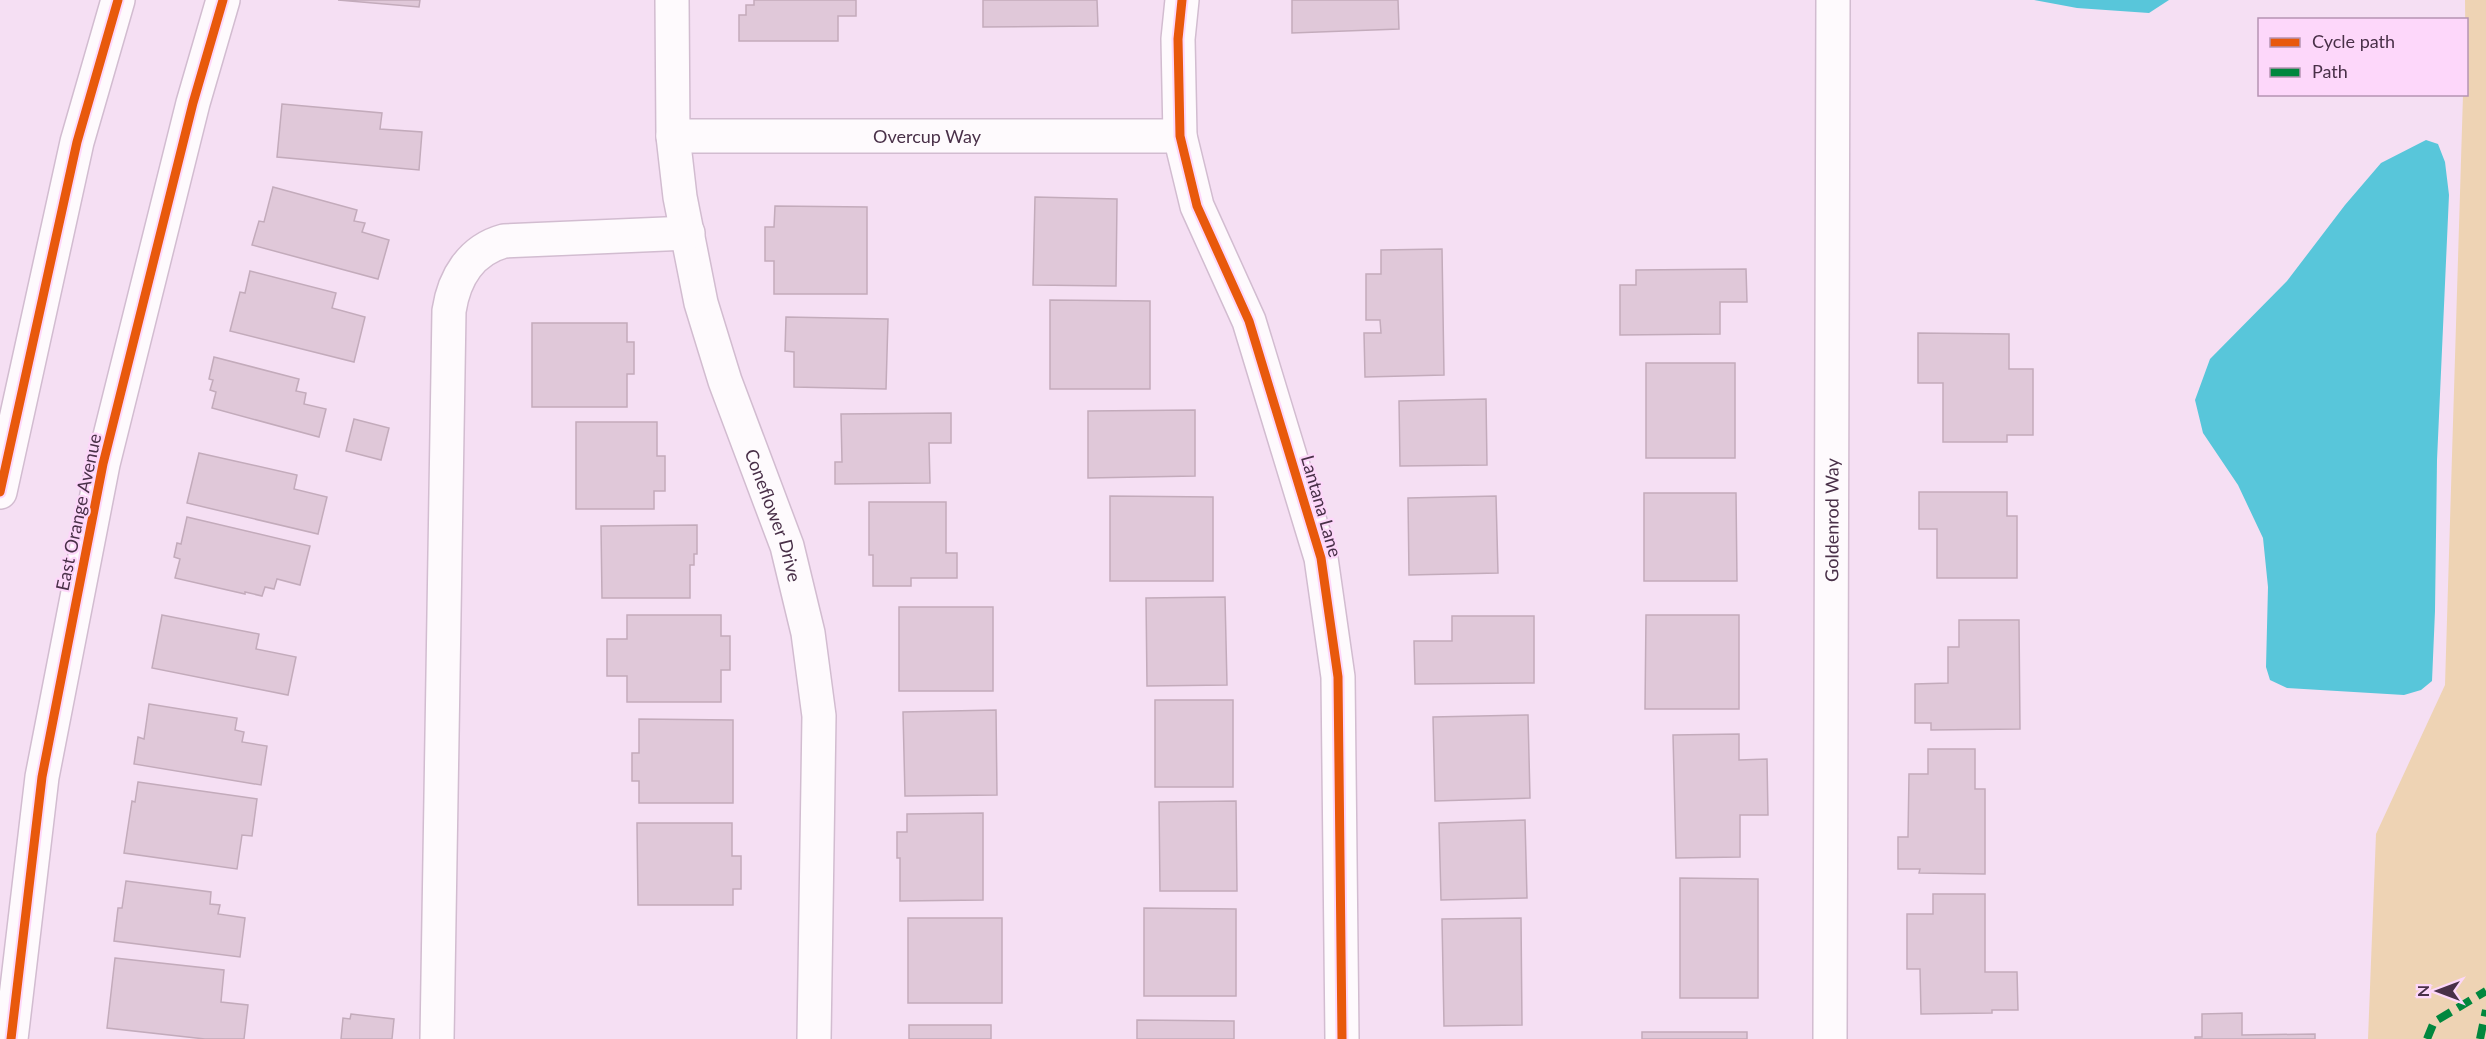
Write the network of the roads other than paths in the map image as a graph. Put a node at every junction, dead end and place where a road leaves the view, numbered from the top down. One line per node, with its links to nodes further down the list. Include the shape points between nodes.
1 (118, 0): 9 (street, via 78,142)
2 (223, 0): 10 (street, East Orange Avenue, via 190,115 103,464 42,777)
3 (672, 0): 6 (street, Coneflower Drive)
4 (1182, 0): 7 (street, Lantana Lane, via 1178,39)
5 (1833, 0): 14 (street, Goldenrod Way)
6 (673, 136): 7 (street, Overcup Way); 8 (street, Coneflower Drive)
7 (1180, 136): 13 (street, Lantana Lane, via 1197,206 1248,321 1321,558 1338,677)
8 (688, 233): 11 (street, via 504,241 488,246 474,257 452,290 448,323); 12 (street, Coneflower Drive, via 701,303 787,546 808,633 819,716)
9 (0, 492)
10 (10, 1039)
11 (437, 1039)
12 (814, 1039)
13 (1342, 1039)
14 (1830, 1039)

